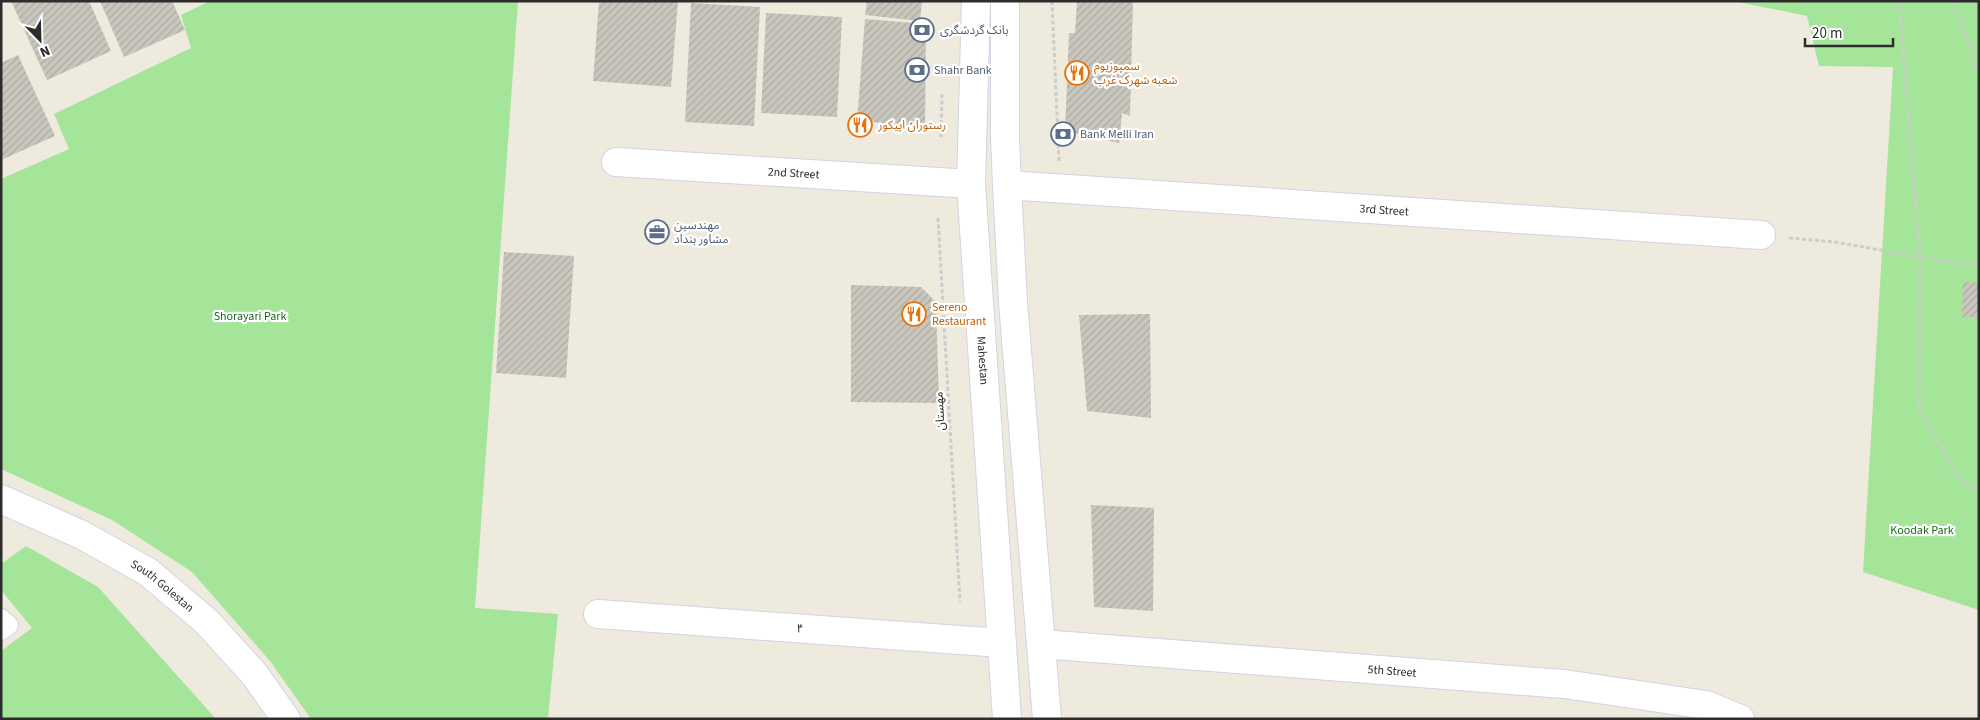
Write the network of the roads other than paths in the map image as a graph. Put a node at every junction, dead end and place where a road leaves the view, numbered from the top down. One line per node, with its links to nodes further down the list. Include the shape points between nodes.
1 (976, 1): 4 (street, Mahestan)
2 (1005, 1): 5 (street)
3 (616, 162): 4 (street, 2nd Street)
4 (971, 184): 5 (street, 2nd Street); 11 (street, Mahestan)
5 (1006, 185): 6 (street, 3rd Street); 12 (street)
6 (1761, 235)
7 (4, 504): 13 (street, South Golestan, via 82,535 148,572 207,622 255,675)
8 (598, 614): 11 (street, ۴)
9 (1, 618): 10 (lane, via 9,625)
10 (1, 631)
11 (1001, 644): 12 (street, ۴); 14 (street, Mahestan)
12 (1042, 644): 15 (street); 16 (street, 5th Street, via 1564,684 1706,706)
13 (286, 719)
14 (1006, 719)
15 (1047, 719)
16 (1740, 719)

